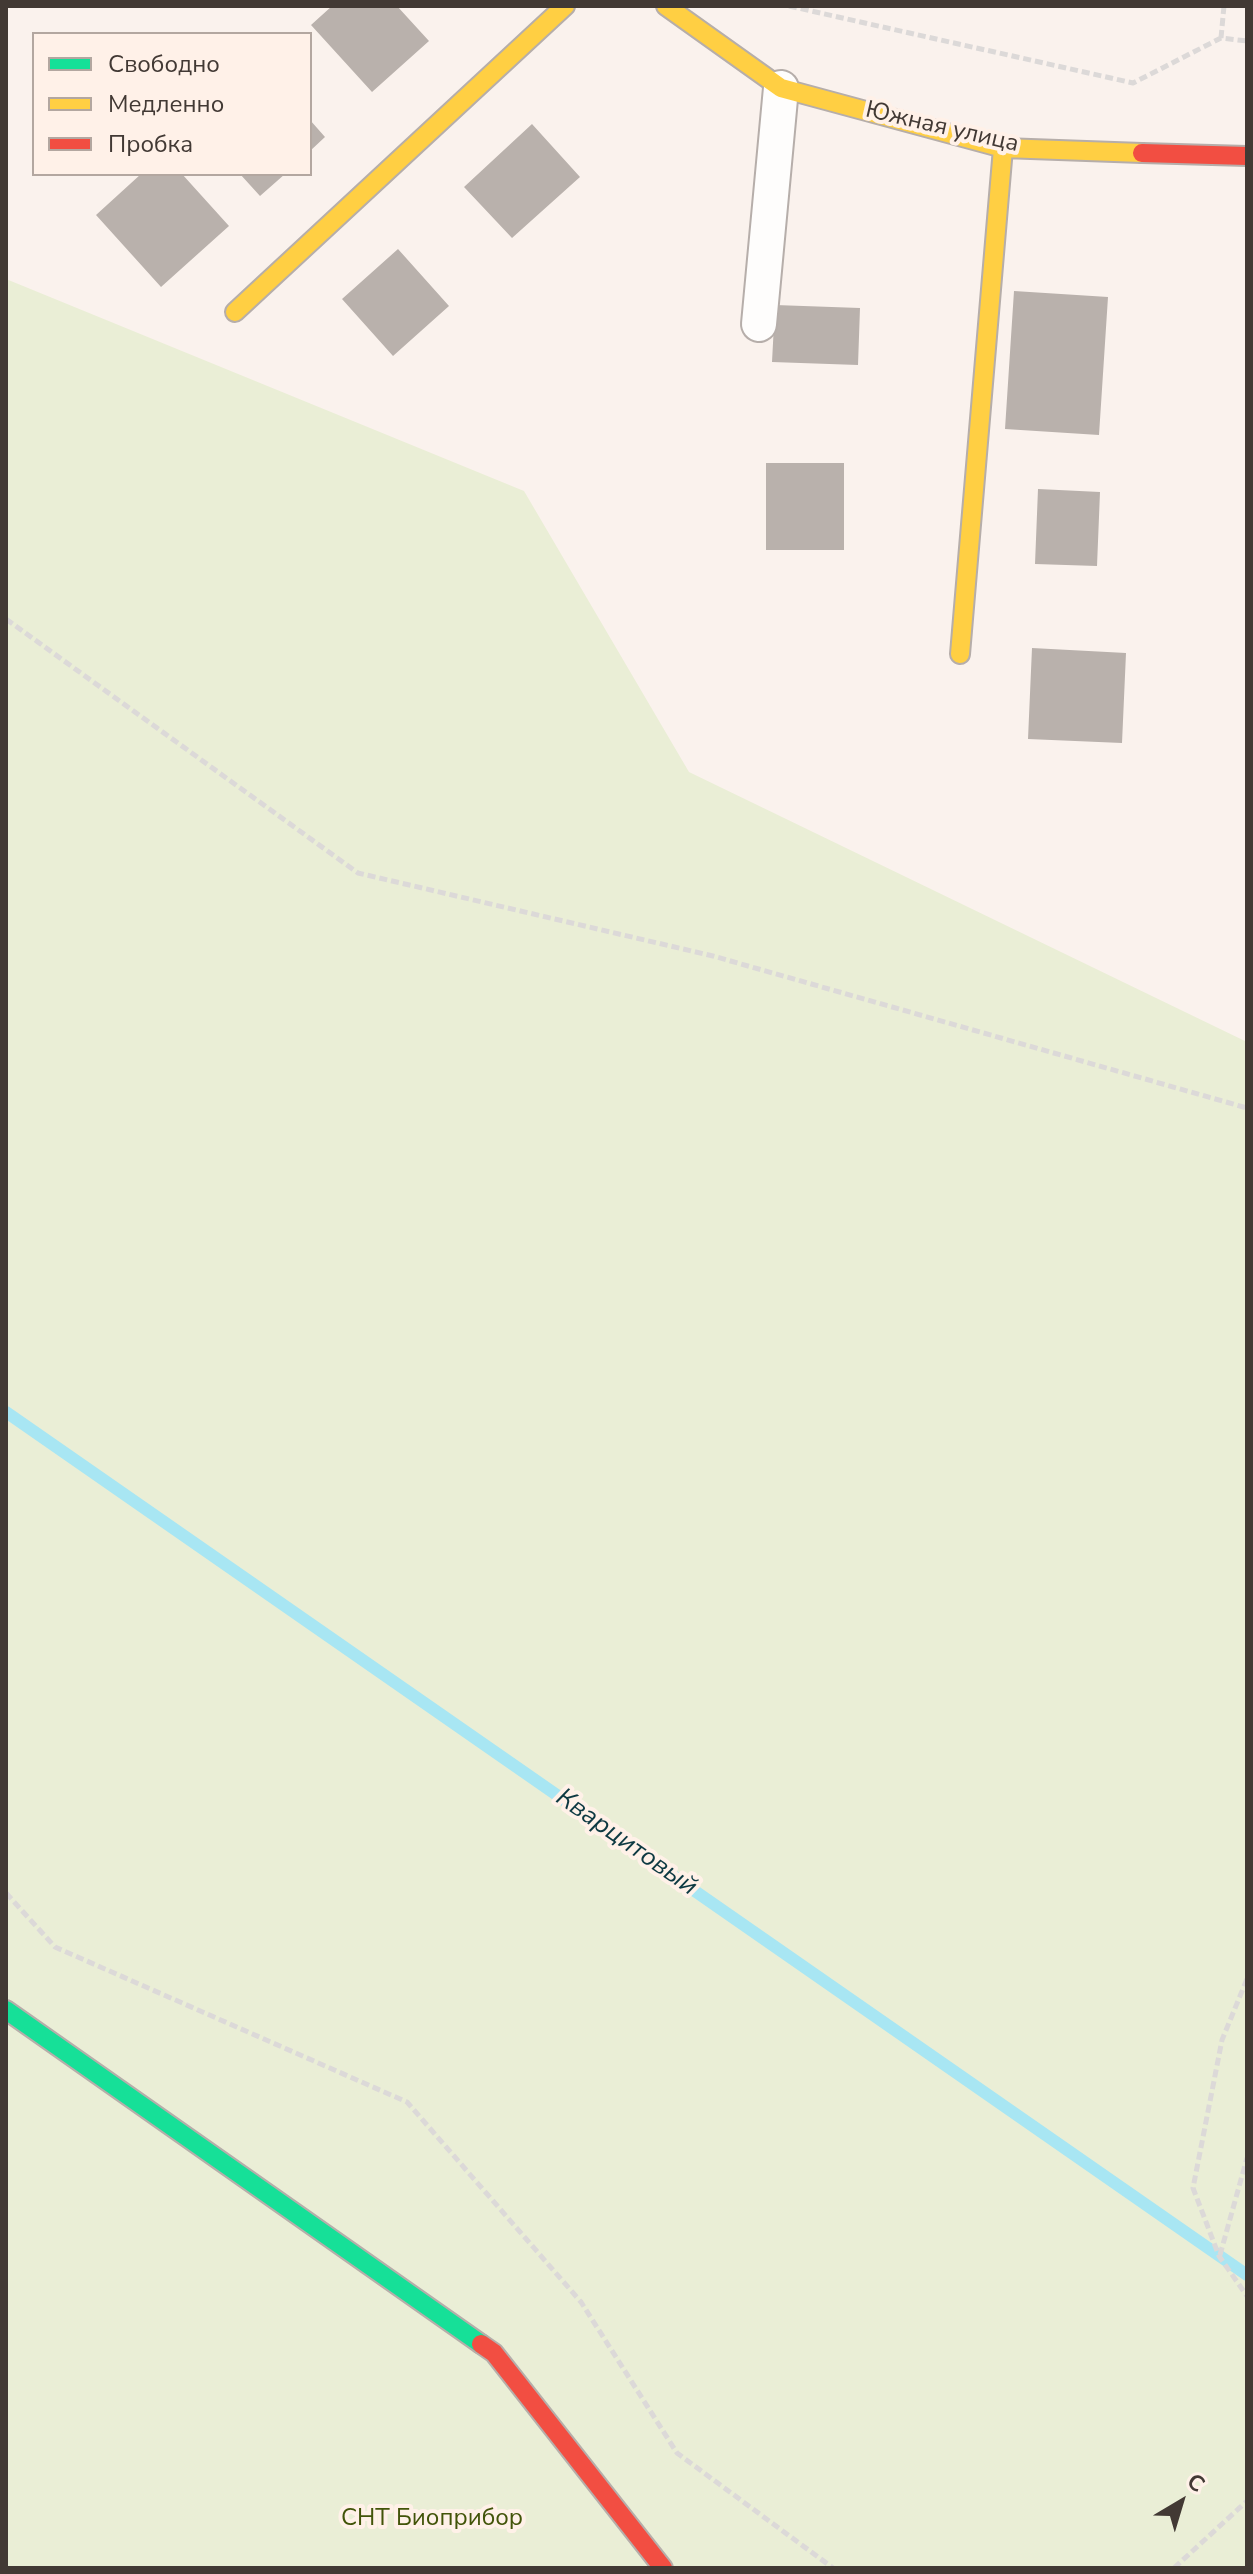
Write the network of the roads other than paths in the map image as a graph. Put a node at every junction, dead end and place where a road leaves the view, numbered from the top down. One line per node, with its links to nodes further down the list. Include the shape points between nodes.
1 (565, 6): 6 (street)
2 (666, 6): 3 (street, Южная улица)
3 (781, 88): 4 (street, Южная улица); 7 (street)
4 (1003, 148): 5 (street, Южная улица); 8 (street)
5 (1247, 156)
6 (235, 312)
7 (759, 324)
8 (960, 654)
9 (6, 2010): 10 (street, via 494,2353)
10 (663, 2568)

